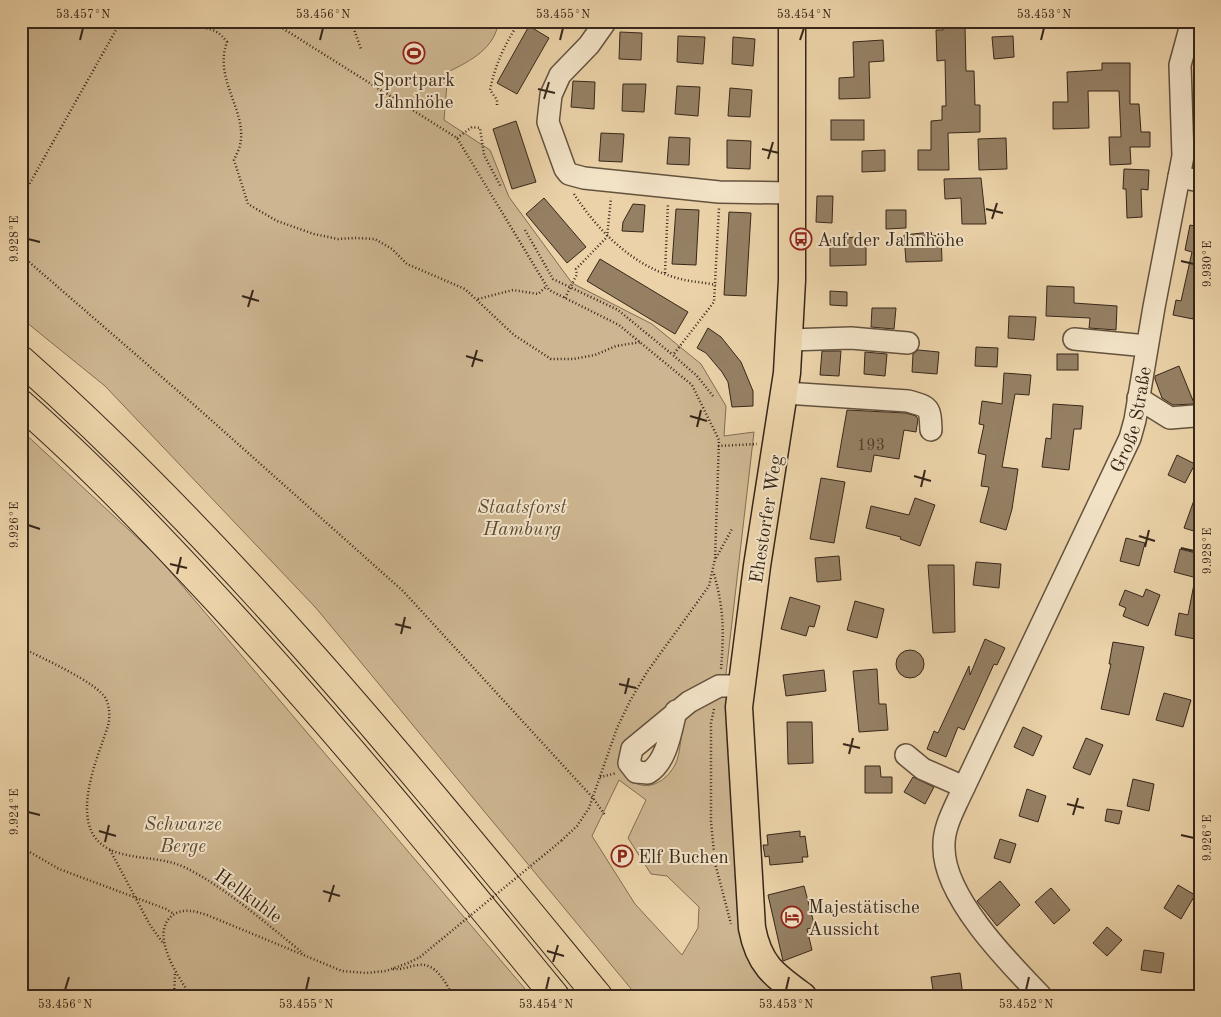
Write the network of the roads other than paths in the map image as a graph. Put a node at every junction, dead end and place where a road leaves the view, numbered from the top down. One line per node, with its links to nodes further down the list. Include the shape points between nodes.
1 (606, 21): 7 (street, via 590,45 560,75 551,95 548,122 569,174 720,192)
2 (792, 21): 7 (main road, Ehestorfer Weg)
3 (1192, 21): 4 (street, Große Straße, via 1180,65)
4 (1191, 160): 5 (street, Große Straße)
5 (1178, 177): 6 (street); 11 (street, Große Straße)
6 (1200, 181)
7 (791, 192): 9 (main road, Ehestorfer Weg)
8 (1074, 339): 11 (street)
9 (789, 340): 10 (street, via 851,338); 13 (main road, Ehestorfer Weg)
10 (908, 343)
11 (1147, 346): 14 (street, Große Straße)
12 (21, 360): 23 (highway, via 80,412 192,523 302,642)
13 (784, 393): 17 (street, via 908,401 930,410); 18 (main road, Ehestorfer Weg)
14 (1138, 398): 16 (street, via 1170,418); 21 (street, Große Straße, via 1124,454)
15 (21, 404): 22 (highway, via 170,548 324,717)
16 (1194, 416)
17 (931, 430)
18 (741, 686): 19 (street, via 725,685 707,691); 24 (main road, Ehestorfer Weg, via 739,725 752,928 756,945 769,969)
19 (676, 711)
20 (906, 755): 21 (street, via 923,769)
21 (964, 787): 25 (street, Große Straße, via 944,839 945,861 952,884 981,927)
22 (555, 996)
23 (598, 996)
24 (803, 996)
25 (1041, 996)

